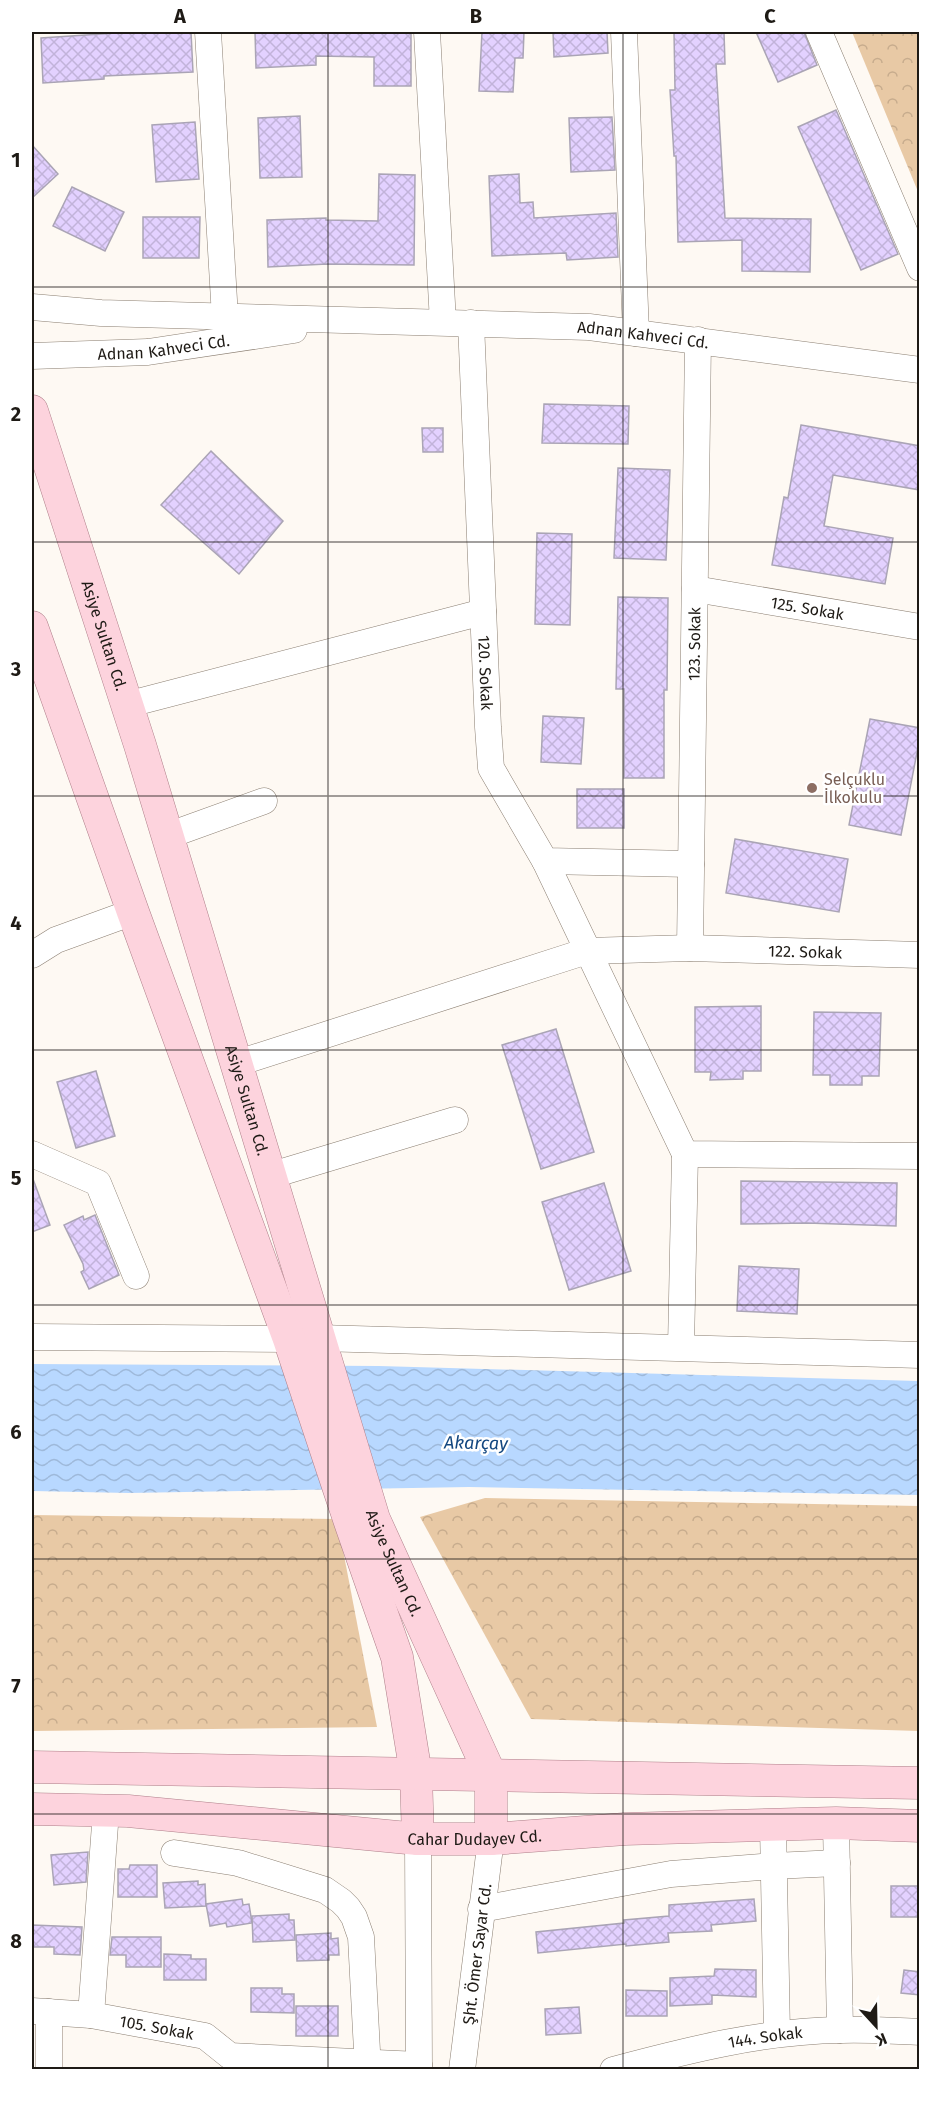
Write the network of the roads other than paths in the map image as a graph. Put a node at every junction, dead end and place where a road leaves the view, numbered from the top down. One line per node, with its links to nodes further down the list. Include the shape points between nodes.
1 (208, 32): 7 (street)
2 (427, 32): 9 (street)
3 (624, 32): 11 (street)
4 (819, 32): 5 (street)
5 (920, 267)
6 (32, 307): 7 (street, Adnan Kahveci Cd.)
7 (225, 317): 8 (street, Adnan Kahveci Cd.)
8 (366, 320): 9 (street, Adnan Kahveci Cd.); 13 (street, Adnan Kahveci Cd., via 148,352)
9 (443, 322): 10 (street, Adnan Kahveci Cd.)
10 (471, 323): 11 (street, Adnan Kahveci Cd., via 589,327); 17 (street, 120. Sokak)
11 (636, 333): 12 (street, Adnan Kahveci Cd.)
12 (698, 340): 14 (street, Adnan Kahveci Cd.); 16 (street, 123. Sokak)
13 (32, 356)
14 (920, 370)
15 (32, 411): 20 (main road, Asiye Sultan Cd.)
16 (695, 589): 19 (street, 125. Sokak); 24 (street, 123. Sokak)
17 (483, 612): 20 (street); 23 (street, 120. Sokak, via 491,768)
18 (32, 627): 25 (main road, Asiye Sultan Cd.)
19 (920, 627)
20 (126, 705): 22 (main road, Asiye Sultan Cd.)
21 (264, 801): 22 (street)
22 (167, 836): 32 (main road, Asiye Sultan Cd.)
23 (545, 861): 24 (street); 29 (street, 120. Sokak)
24 (691, 864): 28 (street, 123. Sokak)
25 (133, 912): 27 (street); 41 (main road, Asiye Sultan Cd.)
26 (32, 932): 27 (street)
27 (56, 940): 30 (street)
28 (690, 948): 29 (street, 122. Sokak); 31 (street, 122. Sokak)
29 (587, 951): 32 (street, 122. Sokak); 35 (street, 120. Sokak)
30 (32, 955)
31 (920, 955)
32 (235, 1064): 37 (main road, Asiye Sultan Cd.)
33 (455, 1120): 37 (street)
34 (32, 1154): 38 (street, via 99,1183)
35 (685, 1154): 36 (street); 40 (street)
36 (920, 1156)
37 (269, 1176): 41 (main road, Asiye Sultan Cd.)
38 (136, 1276)
39 (32, 1337): 41 (street)
40 (681, 1347): 41 (street); 42 (street)
41 (307, 1349): 43 (main road, Asiye Sultan Cd.)
42 (920, 1354)
43 (362, 1521): 45 (main road, Asiye Sultan Cd., via 398,1657); 46 (main road, Asiye Sultan Cd.)
44 (32, 1767): 45 (main road)
45 (416, 1774): 46 (main road); 53 (main road, Asiye Sultan Cd.)
46 (491, 1776): 47 (main road); 54 (main road)
47 (920, 1783)
48 (32, 1809): 49 (main road, Cahar Dudayev Cd.)
49 (106, 1811): 53 (main road, Cahar Dudayev Cd.); 60 (street)
50 (836, 1823): 51 (main road, Cahar Dudayev Cd.); 52 (main road, Cahar Dudayev Cd.); 56 (street)
51 (773, 1825): 54 (main road, Cahar Dudayev Cd., via 625,1829); 57 (street)
52 (920, 1826)
53 (418, 1839): 54 (main road, Cahar Dudayev Cd.); 67 (street)
54 (491, 1839): 58 (street, Şht. Ömer Sayar Cd.)
55 (174, 1853): 66 (street, via 238,1863 325,1890 341,1901 354,1917 361,1937)
56 (837, 1863): 57 (street); 61 (street)
57 (774, 1866): 58 (street, via 671,1874); 63 (street)
58 (481, 1909): 69 (street, Şht. Ömer Sayar Cd.)
59 (40, 2011): 60 (street, 105. Sokak); 68 (street)
60 (91, 2015): 65 (street, 105. Sokak, via 205,2036)
61 (840, 2030): 62 (street, 144. Sokak); 63 (street, 144. Sokak)
62 (920, 2032)
63 (777, 2034): 64 (street, 144. Sokak)
64 (702, 2058): 70 (street, 144. Sokak)
65 (229, 2063): 66 (street, 105. Sokak)
66 (369, 2066): 67 (street, 105. Sokak)
67 (419, 2067)
68 (49, 2070)
69 (462, 2070)
70 (614, 2070)

